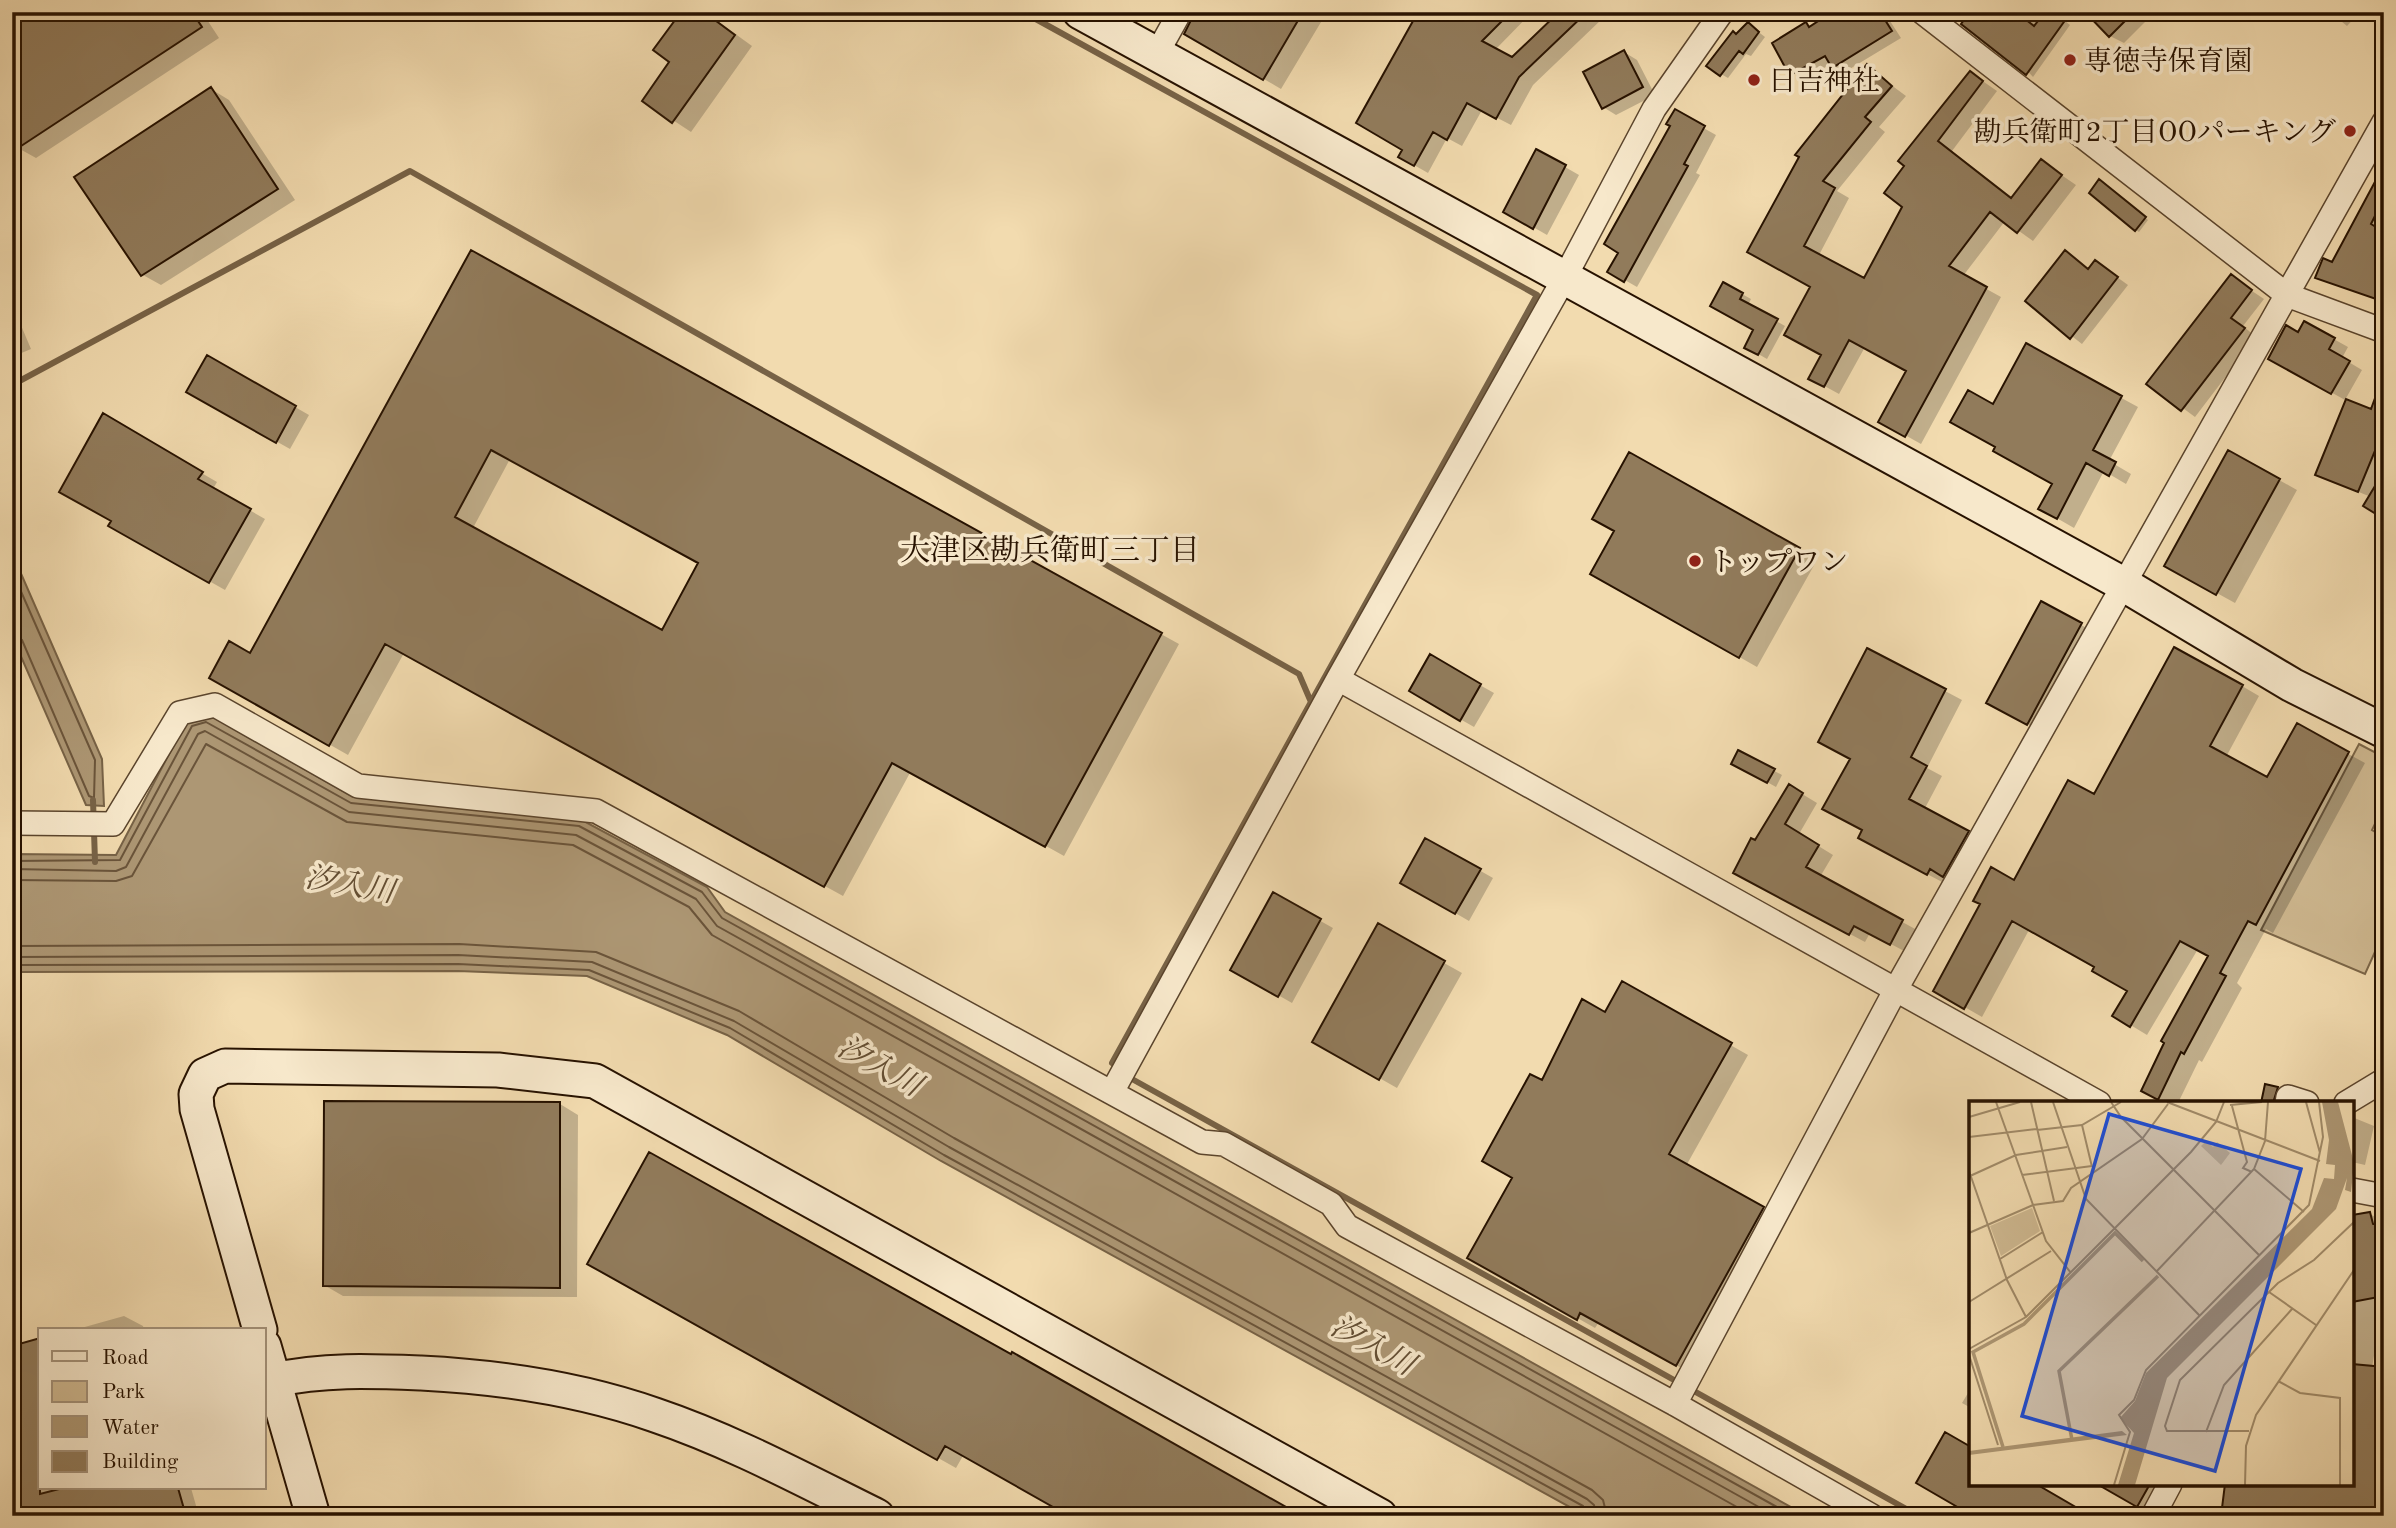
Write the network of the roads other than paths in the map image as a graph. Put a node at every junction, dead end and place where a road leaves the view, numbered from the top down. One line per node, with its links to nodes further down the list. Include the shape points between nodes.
1 (1080, 12): 5 (street)
2 (1180, 12): 5 (street)
3 (1722, 12): 7 (street, via 1654,109)
4 (1928, 14): 8 (street)
5 (1156, 55): 7 (street)
6 (2384, 122): 8 (street)
7 (1565, 277): 10 (street); 11 (street)
8 (2287, 295): 9 (street); 10 (street)
9 (2384, 331)
10 (2123, 584): 12 (street, via 2291,685); 14 (street)
11 (1338, 679): 14 (street); 16 (street)
12 (2384, 731)
13 (12, 823): 16 (street, via 113,824 180,713 215,705 358,786 596,811)
14 (1896, 989): 17 (street); 24 (street)
15 (2384, 1080): 18 (street)
16 (1112, 1092): 24 (street, via 1202,1142 1224,1144 1331,1204 1347,1226)
17 (2095, 1101)
18 (2349, 1101)
19 (2354, 1190): 20 (street)
20 (2384, 1196)
21 (259, 1328): 28 (street, via 197,1109 196,1094 205,1075 225,1066 498,1070 595,1081)
22 (266, 1353): 23 (street)
23 (274, 1380): 26 (street); 27 (street, via 309,1372 348,1371 428,1373 542,1386 654,1414 719,1439)
24 (1675, 1404): 29 (street)
25 (2169, 1486): 30 (street)
26 (313, 1516)
27 (877, 1516)
28 (1380, 1516)
29 (1872, 1516)
30 (2153, 1516)

